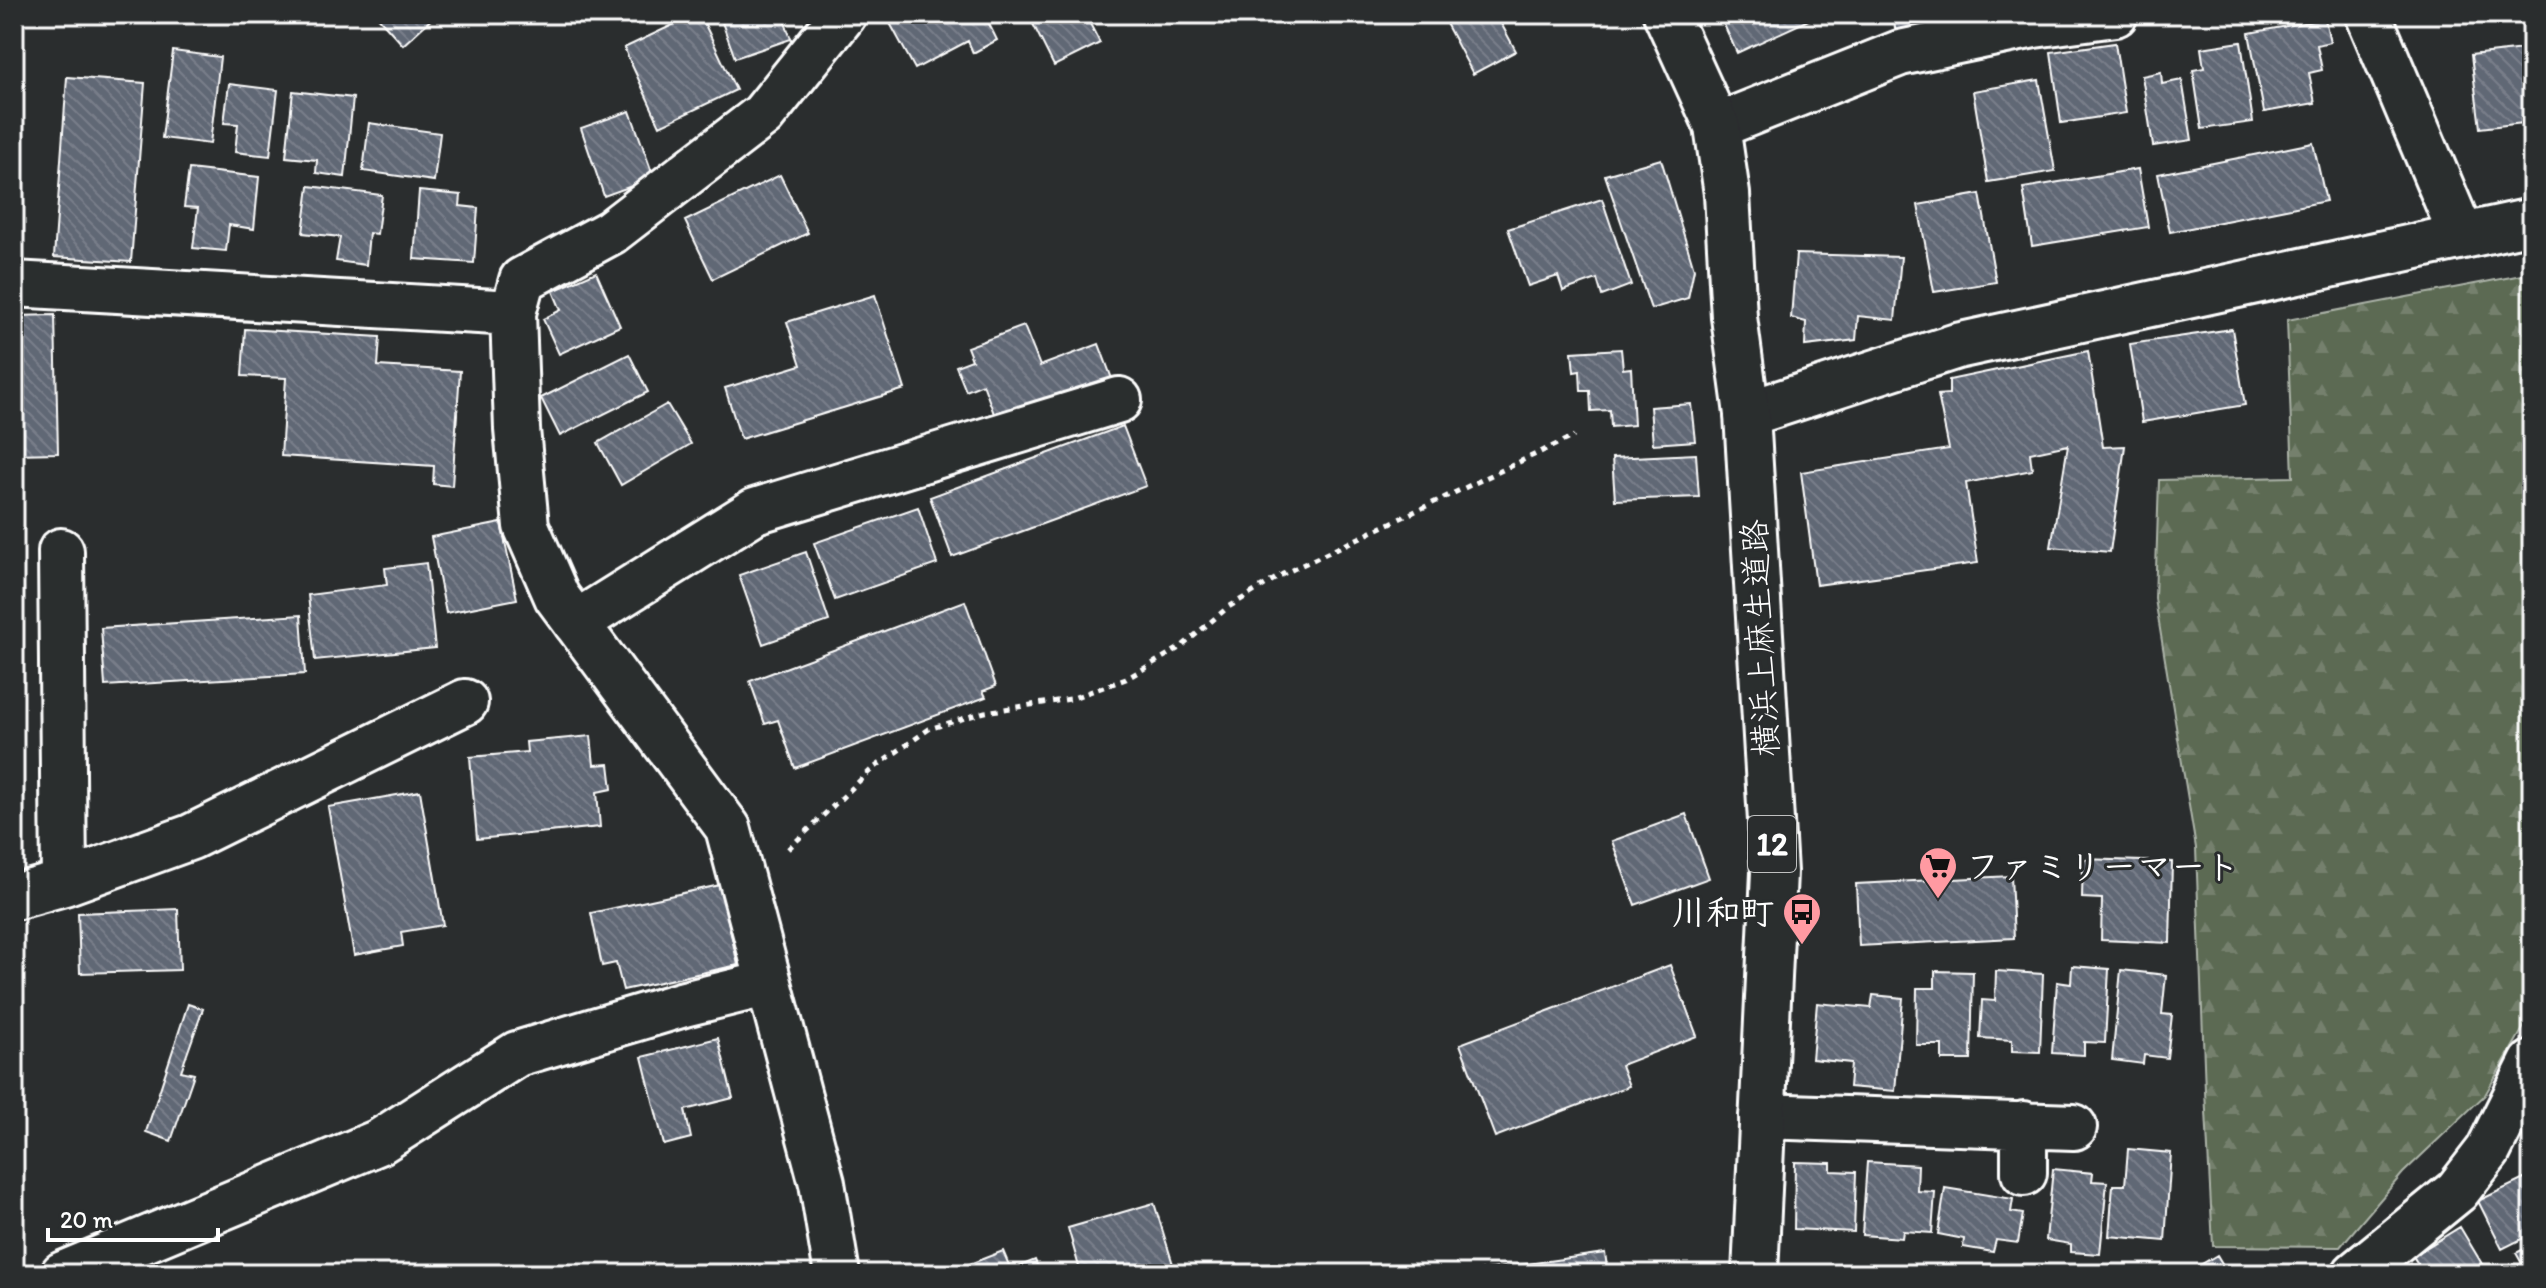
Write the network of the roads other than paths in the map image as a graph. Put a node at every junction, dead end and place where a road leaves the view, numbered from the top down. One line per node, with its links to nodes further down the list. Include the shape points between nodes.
1 (844, 14): 9 (street, via 763,115 611,232 522,280)
2 (1666, 14): 5 (street, 横浜上麻生道路 / 12)
3 (2115, 14): 5 (street, via 1900,53)
4 (2368, 14): 7 (street)
5 (1717, 126): 11 (street, 横浜上麻生道路 / 12)
6 (2532, 221): 7 (street)
7 (2461, 234): 11 (street, via 1957,346)
8 (14, 284): 9 (street)
9 (513, 313): 13 (street, via 526,526 557,597)
10 (1119, 400): 13 (street, via 755,511)
11 (1747, 414): 19 (street, 横浜上麻生道路 / 12, via 1774,872)
12 (61, 551): 15 (street)
13 (576, 623): 17 (street, via 728,828)
14 (465, 702): 15 (street, via 191,837)
15 (64, 883): 16 (street)
16 (14, 897)
17 (769, 983): 23 (street, via 517,1054 379,1142); 24 (street, via 822,1183)
18 (2532, 1063): 26 (street, via 2488,1151 2457,1191)
19 (1762, 1116): 20 (street); 25 (street, 横浜上麻生道路 / 12)
20 (2024, 1124): 21 (street); 22 (street)
21 (2074, 1127)
22 (2024, 1173)
23 (63, 1274)
24 (837, 1274)
25 (1755, 1274)
26 (2355, 1274)

